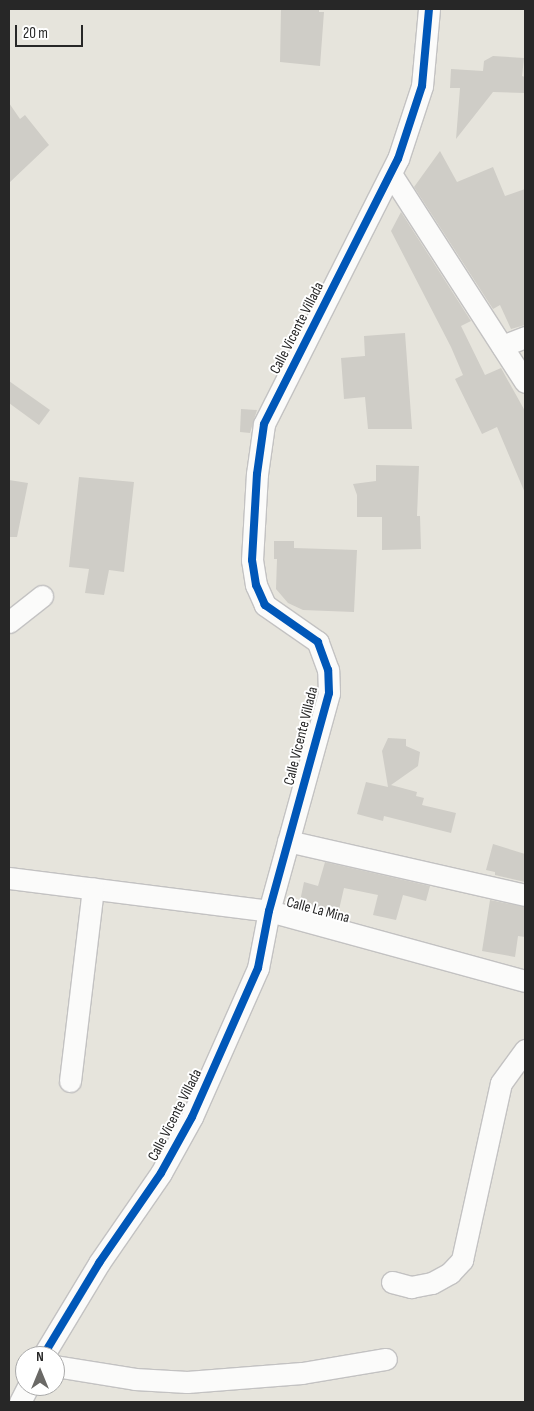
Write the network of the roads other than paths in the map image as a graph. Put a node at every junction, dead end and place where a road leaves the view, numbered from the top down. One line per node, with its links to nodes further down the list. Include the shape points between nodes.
1 (429, 9): 2 (street, Calle Vicente Villada, via 422,86)
2 (391, 174): 4 (street); 8 (street, Calle Vicente Villada, via 264,424 257,474 252,560 256,585 265,605 318,642 328,670 329,693)
3 (525, 337): 4 (street)
4 (502, 346): 5 (street)
5 (525, 382)
6 (42, 596): 7 (street)
7 (9, 622)
8 (288, 840): 11 (street); 12 (street, Calle Vicente Villada)
9 (9, 878): 10 (street, Calle La Mina)
10 (93, 888): 12 (street, Calle La Mina); 15 (street)
11 (525, 895)
12 (269, 911): 13 (street, Calle La Mina); 17 (street, Calle Vicente Villada, via 258,968 192,1117 160,1174 99,1263)
13 (525, 981)
14 (525, 1050): 16 (street, via 501,1083 462,1260 450,1273 432,1283 411,1287)
15 (70, 1081)
16 (392, 1282)
17 (49, 1346)
18 (386, 1359): 19 (street, via 302,1373 187,1382 135,1379)
19 (65, 1368)

